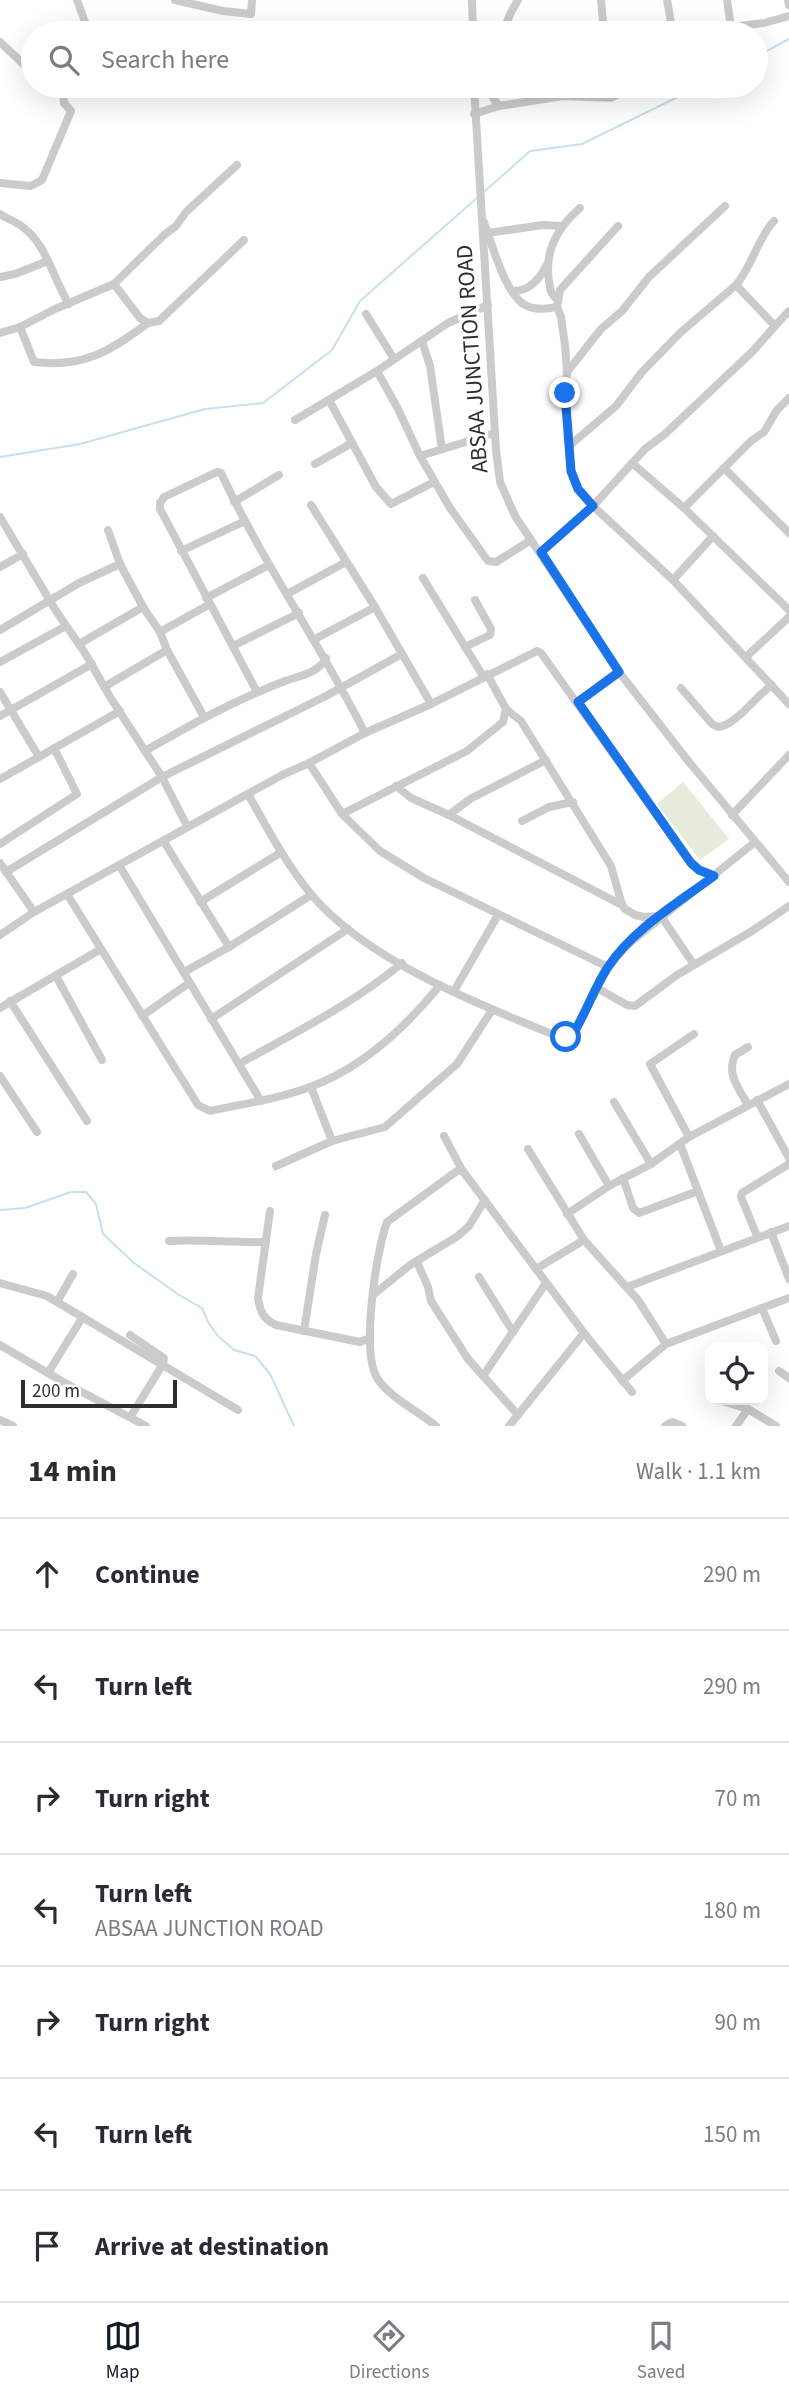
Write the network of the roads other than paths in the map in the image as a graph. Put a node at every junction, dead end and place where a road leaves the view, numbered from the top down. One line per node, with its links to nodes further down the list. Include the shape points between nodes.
1 (77, 0): 10 (street)
2 (175, 0): 3 (street, via 251,14)
3 (253, 0)
4 (472, 0): 11 (street)
5 (518, 0): 12 (street)
6 (601, 0): 13 (street)
7 (667, 0): 14 (street)
8 (727, 0): 15 (street)
9 (789, 16): 16 (street)
10 (85, 21)
11 (473, 21)
12 (507, 21)
13 (603, 21)
14 (671, 21)
15 (730, 21)
16 (768, 22)
17 (0, 43): 18 (street)
18 (21, 62)
19 (63, 98): 26 (street, via 71,111 42,180 31,186)
20 (474, 98): 24 (street, ABSAA JUNCTION ROAD)
21 (493, 98): 23 (street)
22 (550, 98): 23 (street)
23 (499, 106): 24 (street)
24 (474, 114): 29 (street, ABSAA JUNCTION ROAD)
25 (237, 165): 39 (street)
26 (0, 183)
27 (725, 206): 54 (street, via 649,277)
28 (580, 208): 32 (street)
29 (480, 212): 34 (street); 44 (street, ABSAA JUNCTION ROAD)
30 (2, 218): 36 (street, via 20,225)
31 (774, 221): 40 (street)
32 (562, 226): 34 (street); 37 (street)
33 (618, 226): 43 (street, via 560,290)
34 (488, 233): 41 (street)
35 (244, 240): 47 (street, via 159,321)
36 (48, 261): 38 (street); 42 (street)
37 (546, 267): 41 (street, via 536,282); 43 (street)
38 (0, 277)
39 (114, 284): 42 (street); 47 (street)
40 (736, 285): 48 (street); 60 (street, via 680,332 616,406)
41 (512, 291): 43 (street, via 531,307)
42 (69, 303): 49 (street)
43 (558, 304): 54 (street)
44 (488, 305): 51 (street); 58 (street, ABSAA JUNCTION ROAD)
45 (789, 311): 48 (street)
46 (366, 314): 52 (street)
47 (148, 323): 49 (street, via 92,358 50,365 34,362)
48 (775, 326): 63 (street)
49 (20, 327): 50 (street)
50 (0, 333)
51 (422, 341): 52 (street); 61 (street)
52 (394, 359): 53 (street)
53 (377, 371): 55 (street); 62 (street)
54 (567, 372): 60 (street)
55 (329, 400): 57 (street); 59 (street)
56 (787, 405): 65 (street, via 777,410 764,432)
57 (295, 419)
58 (495, 433): 61 (street); 77 (street, ABSAA JUNCTION ROAD, via 502,490)
59 (352, 443): 64 (street); 67 (street, via 391,504)
60 (569, 446): 70 (street, via 578,489)
61 (442, 449): 62 (street)
62 (419, 456): 67 (street)
63 (632, 463): 70 (street); 71 (street)
64 (315, 464)
65 (724, 468): 71 (street); 75 (street)
66 (279, 475): 68 (street)
67 (434, 482): 77 (street, via 488,561 496,562)
68 (234, 502): 73 (street); 78 (street, via 219,472 164,497 160,509)
69 (311, 505): 81 (street)
70 (593, 506): 79 (street); 86 (street)
71 (684, 508): 76 (street)
72 (0, 517): 80 (street)
73 (245, 521): 78 (street); 83 (street)
74 (108, 530): 82 (street)
75 (788, 530)
76 (713, 536): 86 (street); 93 (street)
77 (531, 540): 79 (street, ABSAA JUNCTION ROAD)
78 (181, 551): 90 (street)
79 (541, 552): 109 (street, ABSAA JUNCTION ROAD)
80 (23, 554): 84 (street); 88 (street)
81 (346, 562): 87 (street); 92 (street)
82 (120, 564): 88 (street); 91 (street)
83 (269, 565): 87 (street); 90 (street)
84 (0, 568)
85 (423, 578): 102 (street)
86 (673, 580): 105 (street)
87 (287, 594): 94 (street)
88 (50, 600): 96 (street); 97 (street)
89 (475, 600): 102 (street, via 491,632)
90 (208, 601): 98 (street); 101 (street)
91 (143, 607): 98 (street); 100 (street)
92 (374, 607): 99 (street); 104 (street)
93 (788, 607)
94 (299, 613): 99 (street); 101 (street)
95 (789, 617): 105 (street)
96 (66, 626): 100 (street); 107 (street)
97 (0, 630)
98 (160, 632): 103 (street)
99 (315, 639): 106 (street)
100 (79, 643): 108 (street)
101 (233, 646): 116 (street)
102 (465, 647): 110 (street)
103 (167, 650): 113 (street); 124 (street)
104 (401, 654): 112 (street); 118 (street)
105 (746, 657): 111 (street)
106 (326, 658): 112 (street); 116 (street, via 311,672)
107 (0, 662)
108 (92, 664): 113 (street); 121 (street)
109 (619, 672): 117 (street); 139 (street, ABSAA JUNCTION ROAD)
110 (485, 675): 117 (street, via 539,651); 118 (street); 120 (street)
111 (772, 685): 114 (street, via 729,724 718,727); 119 (street)
112 (341, 686): 125 (street); 132 (street)
113 (104, 687): 122 (street)
114 (681, 688)
115 (0, 692): 121 (street)
116 (257, 692): 124 (street)
117 (578, 702): 149 (street, via 691,863)
118 (431, 704): 125 (street)
119 (789, 704)
120 (506, 709): 130 (street, via 521,721); 134 (street, via 503,722 467,751)
121 (10, 710): 123 (street); 129 (street)
122 (120, 711): 126 (street); 127 (street)
123 (0, 716)
124 (204, 717): 127 (street)
125 (365, 733): 131 (street)
126 (54, 748): 129 (street); 144 (street, via 77,794)
127 (145, 751): 132 (street)
128 (789, 755): 139 (street)
129 (39, 757): 133 (street)
130 (546, 760): 136 (street); 138 (street, via 470,799)
131 (309, 763): 135 (street); 137 (street)
132 (162, 777): 141 (street); 148 (street)
133 (0, 779)
134 (396, 786): 137 (street); 138 (street)
135 (248, 794): 141 (street); 145 (street)
136 (572, 802): 140 (street); 154 (street, via 611,866)
137 (342, 814): 157 (street, via 380,851)
138 (449, 815): 154 (street)
139 (732, 815): 143 (street, ABSAA JUNCTION ROAD)
140 (522, 821)
141 (187, 826): 142 (street)
142 (164, 842): 147 (street); 153 (street)
143 (755, 842): 149 (street); 150 (street, ABSAA JUNCTION ROAD)
144 (0, 844)
145 (280, 853): 152 (street); 153 (street)
146 (0, 863): 148 (street)
147 (119, 865): 151 (street); 166 (street)
148 (6, 872): 156 (street)
149 (714, 876): 158 (street)
150 (789, 882)
151 (67, 894): 156 (street); 162 (street)
152 (311, 895): 159 (street); 161 (street)
153 (200, 902): 161 (street)
154 (622, 905): 158 (street, via 635,915)
155 (789, 906): 164 (street)
156 (34, 912): 160 (street)
157 (498, 915): 165 (street); 171 (street)
158 (661, 916): 164 (street); 165 (street)
159 (348, 929): 163 (street); 176 (street)
160 (0, 935)
161 (229, 947): 166 (street)
162 (101, 949): 167 (street); 175 (street)
163 (402, 963): 169 (street); 180 (street, via 347,1003)
164 (694, 965): 170 (street, via 635,1006)
165 (608, 967): 170 (street)
166 (184, 972): 168 (street)
167 (56, 976): 172 (street); 179 (street)
168 (189, 983): 175 (street); 176 (street)
169 (440, 985): 171 (street); 183 (street, via 413,1018 373,1051)
170 (597, 988): 174 (street, via 573,1034 566,1037)
171 (454, 991): 174 (street)
172 (10, 1002): 173 (street); 188 (street)
173 (0, 1008)
174 (492, 1010): 193 (street, via 457,1064 385,1127)
175 (142, 1016): 185 (street, via 203,1110)
176 (211, 1019): 180 (street)
177 (694, 1034): 192 (street, via 650,1064)
178 (748, 1047): 187 (street, via 734,1055 731,1069)
179 (102, 1060)
180 (239, 1064): 185 (street)
181 (0, 1076): 189 (street)
182 (789, 1084): 184 (street)
183 (311, 1087): 185 (street); 193 (street)
184 (757, 1100): 187 (street); 196 (street)
185 (261, 1101)
186 (614, 1102): 197 (street)
187 (748, 1105): 192 (street)
188 (87, 1121)
189 (37, 1132)
190 (579, 1135): 202 (street)
191 (444, 1136): 200 (street)
192 (689, 1137): 194 (street)
193 (332, 1141): 199 (street)
194 (680, 1144): 197 (street); 203 (street)
195 (528, 1149): 206 (street)
196 (789, 1158)
197 (651, 1164): 201 (street)
198 (789, 1164): 210 (street, via 742,1193)
199 (276, 1166)
200 (462, 1170): 204 (street); 223 (street, via 387,1222)
201 (622, 1178): 202 (street); 203 (street, via 639,1213)
202 (609, 1186): 206 (street)
203 (698, 1191): 214 (street)
204 (485, 1200): 215 (street, via 458,1236); 216 (street)
205 (270, 1211): 213 (street)
206 (567, 1213): 211 (street)
207 (325, 1216): 228 (street)
208 (789, 1226): 209 (street)
209 (771, 1232): 210 (street); 219 (street)
210 (757, 1236): 214 (street)
211 (584, 1240): 216 (street); 222 (street)
212 (169, 1241): 213 (street)
213 (264, 1242): 228 (street, via 260,1310 267,1321)
214 (722, 1251): 222 (street)
215 (416, 1262): 223 (street); 239 (street, via 431,1301)
216 (536, 1269): 221 (street)
217 (73, 1274): 225 (street)
218 (479, 1277): 229 (street)
219 (789, 1279)
220 (0, 1283): 225 (street)
221 (546, 1283): 229 (street); 230 (street)
222 (627, 1287): 234 (street)
223 (373, 1295): 232 (street)
224 (789, 1298): 226 (street)
225 (57, 1302): 227 (street)
226 (762, 1308): 233 (street); 234 (street)
227 (82, 1318): 236 (street); 238 (street)
228 (304, 1331): 232 (street, via 360,1342)
229 (513, 1332): 239 (street)
230 (584, 1333): 241 (street); 246 (street)
231 (130, 1335): 236 (street, via 163,1355)
232 (370, 1338): 249 (street, via 371,1360 379,1381)
233 (776, 1340)
234 (666, 1344): 241 (street)
235 (0, 1346): 238 (street)
236 (163, 1364): 245 (street); 247 (street)
237 (779, 1371): 240 (street)
238 (48, 1373): 247 (street)
239 (483, 1376): 246 (street)
240 (789, 1378)
241 (622, 1381): 242 (street)
242 (632, 1392)
243 (735, 1405): 244 (street)
244 (748, 1409): 255 (street); 256 (street)
245 (238, 1410)
246 (518, 1415): 252 (street)
247 (131, 1416): 251 (street)
248 (0, 1420): 250 (street)
249 (431, 1425)
250 (13, 1426)
251 (146, 1426)
252 (509, 1426)
253 (665, 1426): 254 (street, via 672,1422)
254 (682, 1426)
255 (736, 1426)
256 (776, 1426)

